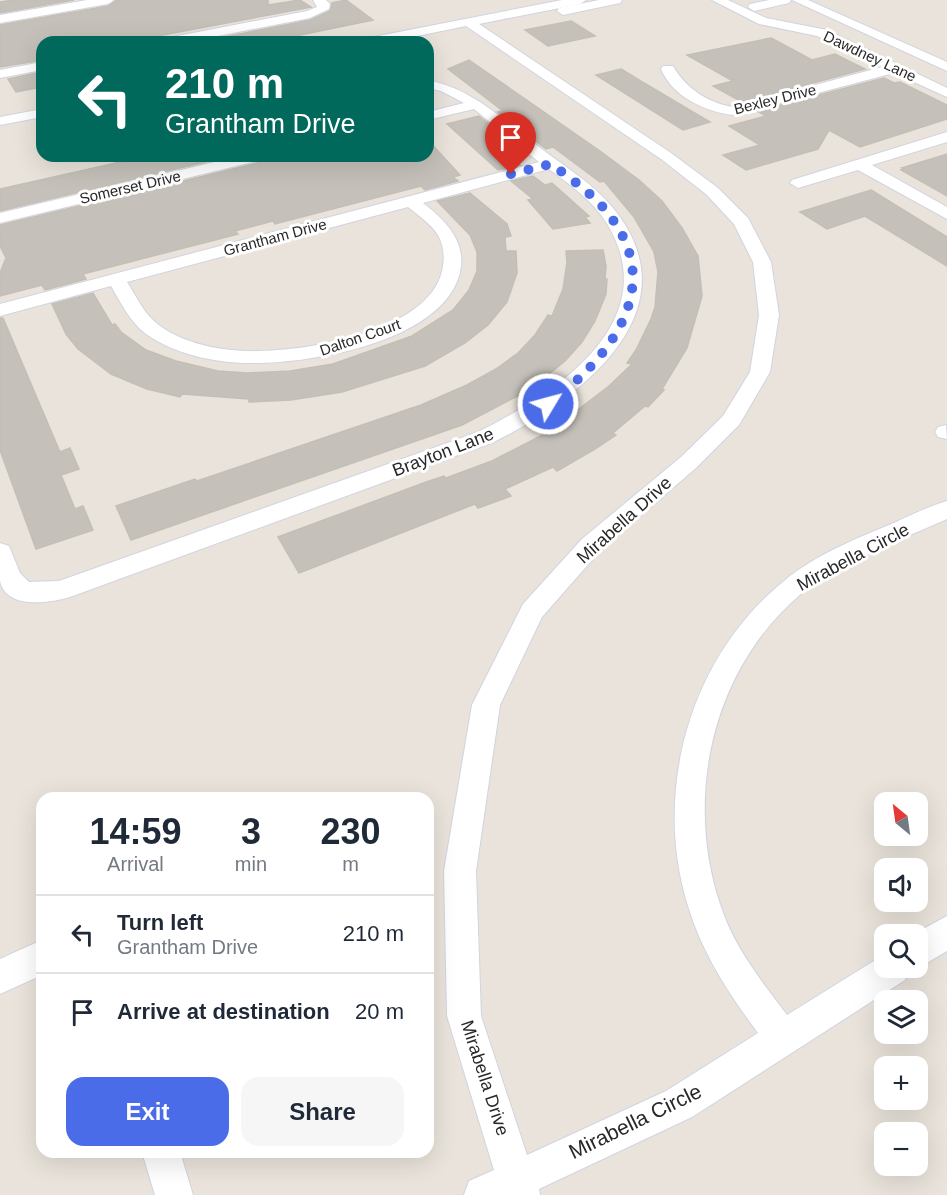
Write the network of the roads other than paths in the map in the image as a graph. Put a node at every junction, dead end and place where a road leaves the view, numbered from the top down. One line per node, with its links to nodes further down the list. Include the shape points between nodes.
1 (108, 0): 10 (street)
2 (320, 0): 13 (street, via 323,9 310,14)
3 (580, 0): 11 (street)
4 (616, 0): 11 (street)
5 (718, 0): 12 (street, Dawdney Lane, via 757,19)
6 (741, 0): 9 (street, Dawdney Lane)
7 (785, 0): 9 (street)
8 (798, 0): 17 (street)
9 (754, 7): 12 (street, Dawdney Lane)
10 (0, 19)
11 (473, 25): 14 (street); 15 (street); 46 (street, Mirabella Drive, via 712,191 742,222 762,262 770,315 760,372 731,420 689,462 591,545 532,610 486,705 460,871 464,1016 507,1146)
12 (790, 25): 18 (street, Dawdney Lane, via 822,33)
13 (198, 36)
14 (405, 36)
15 (430, 36)
16 (36, 67): 20 (street)
17 (947, 67)
18 (895, 68): 19 (street, Bexley Drive, via 733,111 718,109 681,87); 22 (street, Dawdney Lane)
19 (668, 69)
20 (0, 74)
21 (434, 86): 23 (street, Brayton Lane, via 458,93)
22 (947, 93)
23 (474, 105): 25 (street); 29 (street, Brayton Lane)
24 (36, 114): 26 (street)
25 (434, 115)
26 (0, 122)
27 (947, 137): 30 (street)
28 (235, 162): 34 (street, Somerset Drive)
29 (551, 164): 32 (street, Grantham Drive); 38 (street, Brayton Lane, via 591,195 615,222 630,255 633,280 618,333 580,380 548,404 462,447 61,590 30,592 17,588 9,579)
30 (859, 164): 31 (street); 33 (street)
31 (798, 183)
32 (411, 201): 35 (street, Grantham Drive); 35 (street, Dalton Court, via 447,236 452,249 454,261 444,292 431,307 406,321 378,334 317,352 248,357 194,349 152,330)
33 (947, 214)
34 (0, 218)
35 (116, 279): 36 (street, Grantham Drive)
36 (0, 310)
37 (947, 509): 44 (street, Mirabella Circle, via 829,565 793,587 739,645 712,691 689,787 690,844 704,905 727,958)
38 (0, 552)
39 (947, 932): 40 (street)
40 (928, 944)
41 (36, 960): 42 (street)
42 (0, 977)
43 (877, 978): 44 (street, Mirabella Circle)
44 (783, 1038): 46 (street, Mirabella Circle, via 679,1104)
45 (163, 1158): 47 (street)
46 (506, 1190)
47 (174, 1195)

